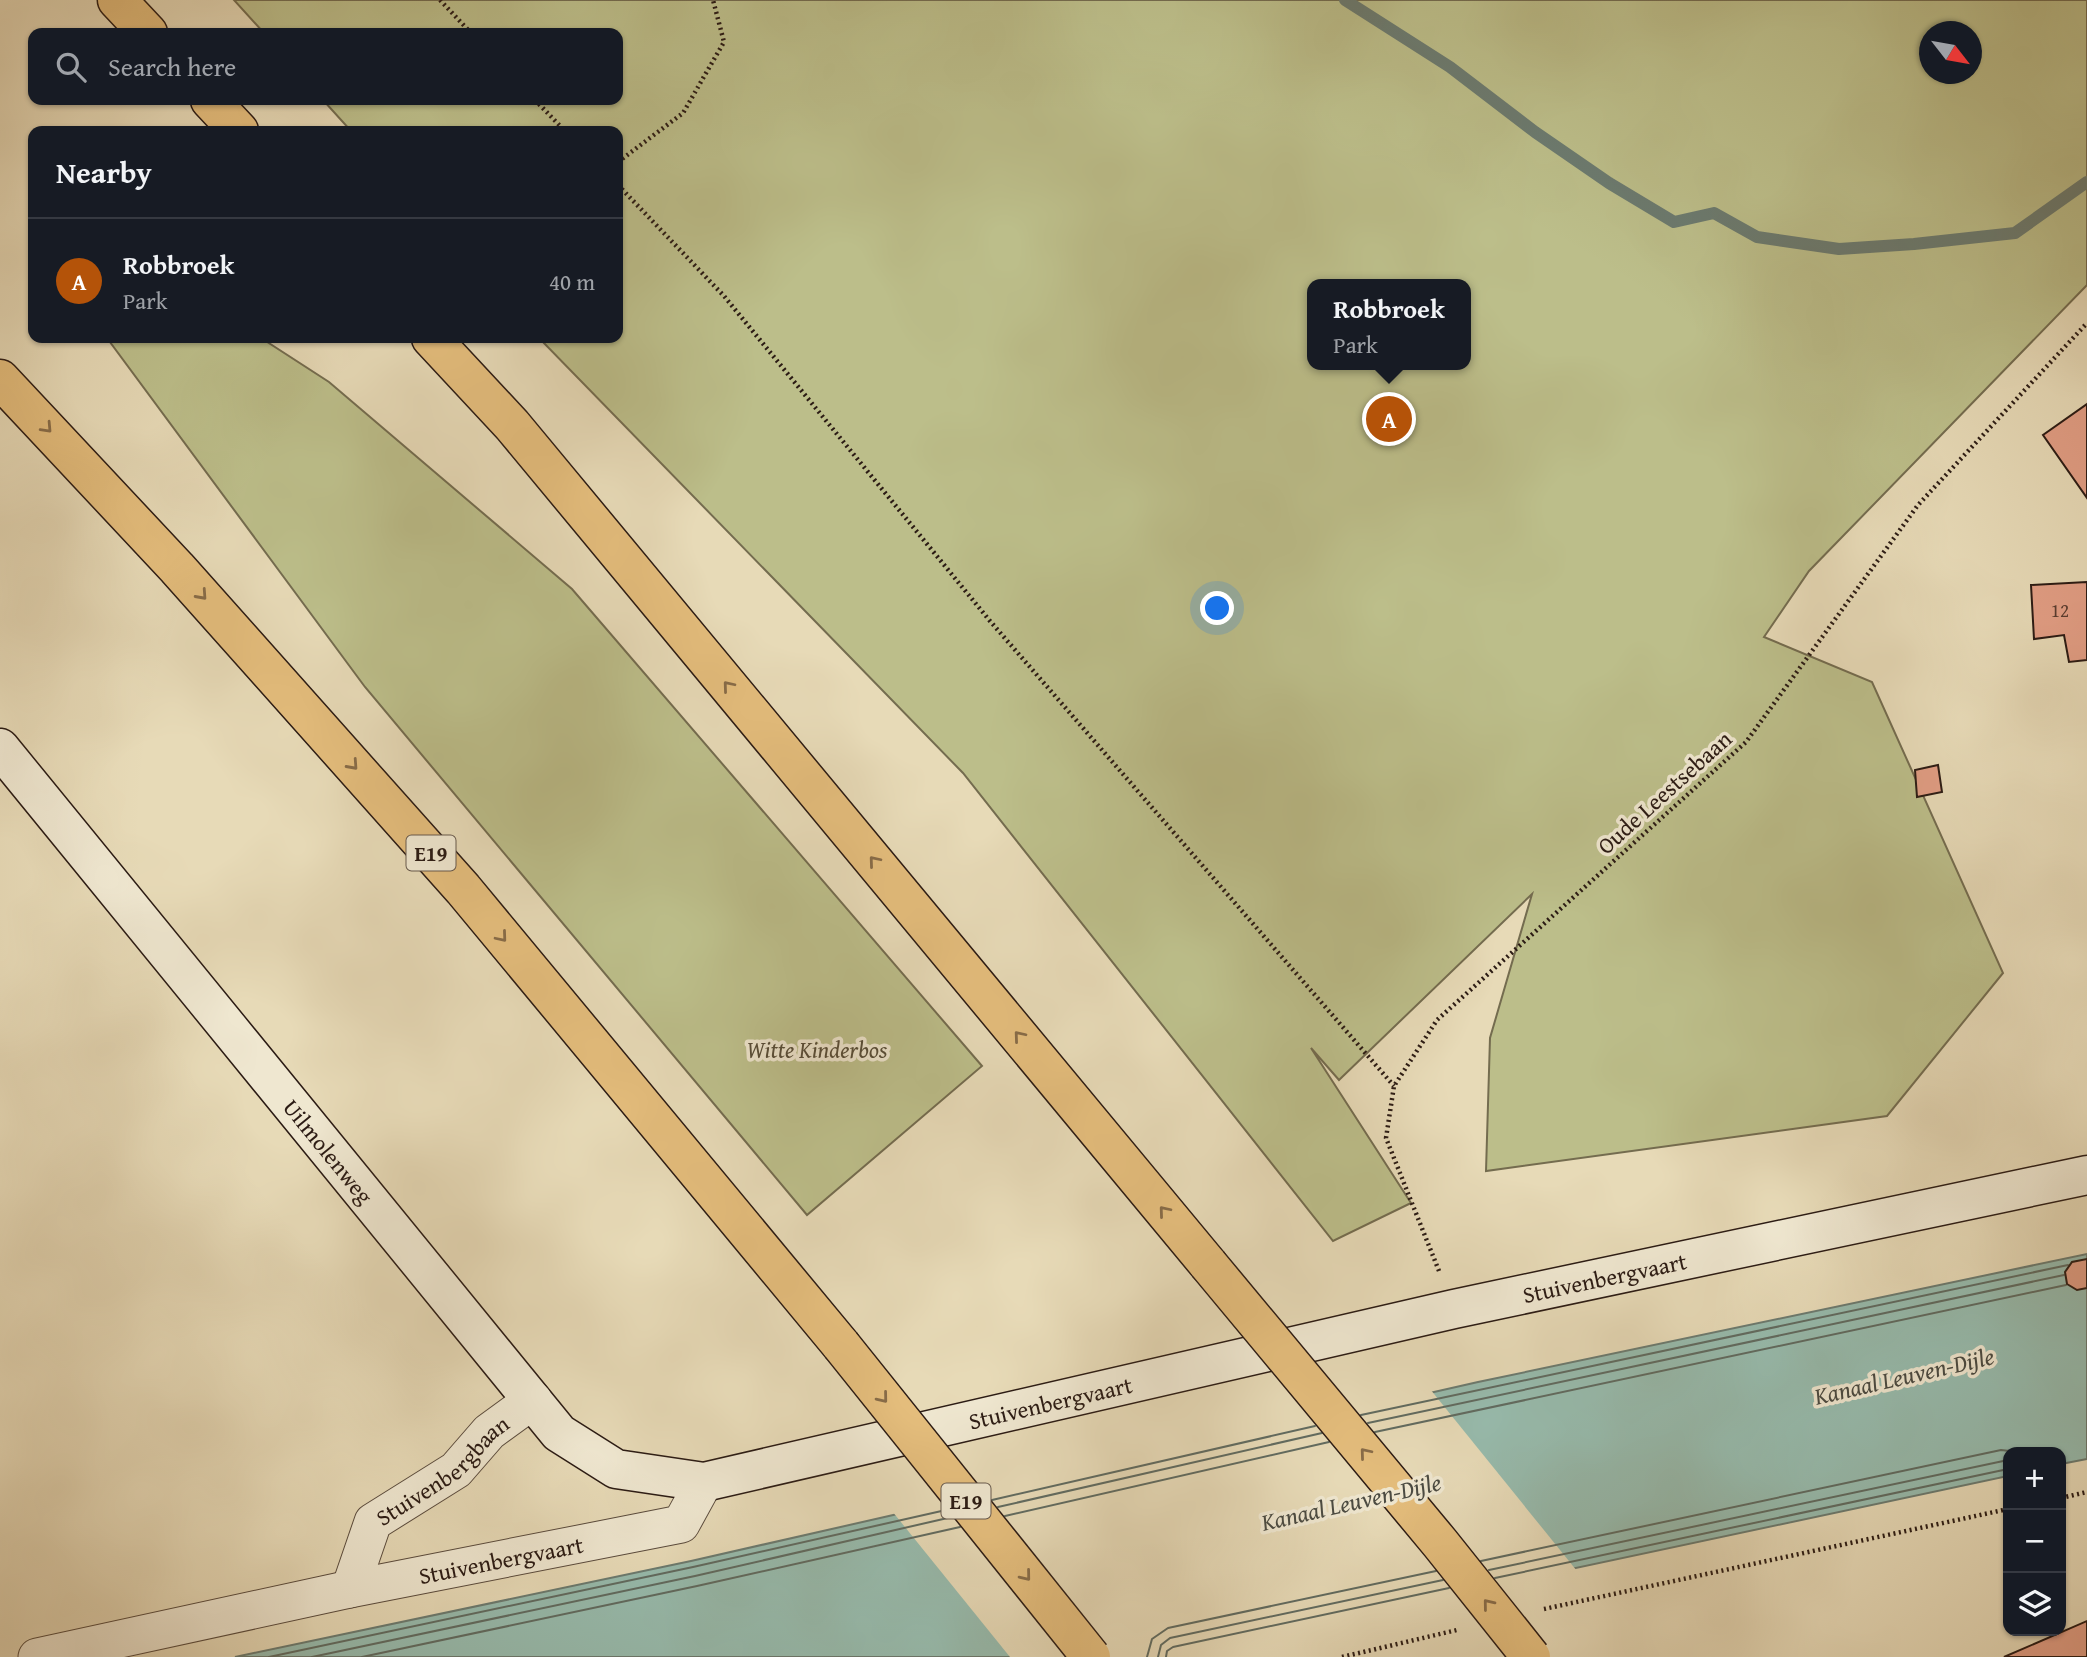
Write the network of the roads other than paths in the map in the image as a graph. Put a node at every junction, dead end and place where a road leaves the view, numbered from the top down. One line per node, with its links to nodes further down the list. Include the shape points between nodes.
1 (117, 0): 2 (highway)
2 (143, 28)
3 (215, 105): 4 (highway)
4 (234, 126)
5 (436, 343): 14 (highway, one-way to 5, bridge, via 512,425)
6 (0, 379): 13 (highway, E19, one-way to 13, bridge, via 177,568 453,878 841,1345)
7 (0, 748): 9 (main road, Uilmolenweg)
8 (2087, 1175): 10 (main road, Stuivenbergvaart, via 1454,1309)
9 (533, 1400): 10 (main road, Uilmolenweg, via 559,1433 616,1469); 11 (street, Stuivenbergbaan, via 489,1432 456,1470 373,1522)
10 (704, 1482): 11 (street, Stuivenbergvaart, via 681,1524)
11 (350, 1589): 12 (street, Stuivenbergvaart)
12 (37, 1657)
13 (1091, 1657)
14 (1531, 1657)

